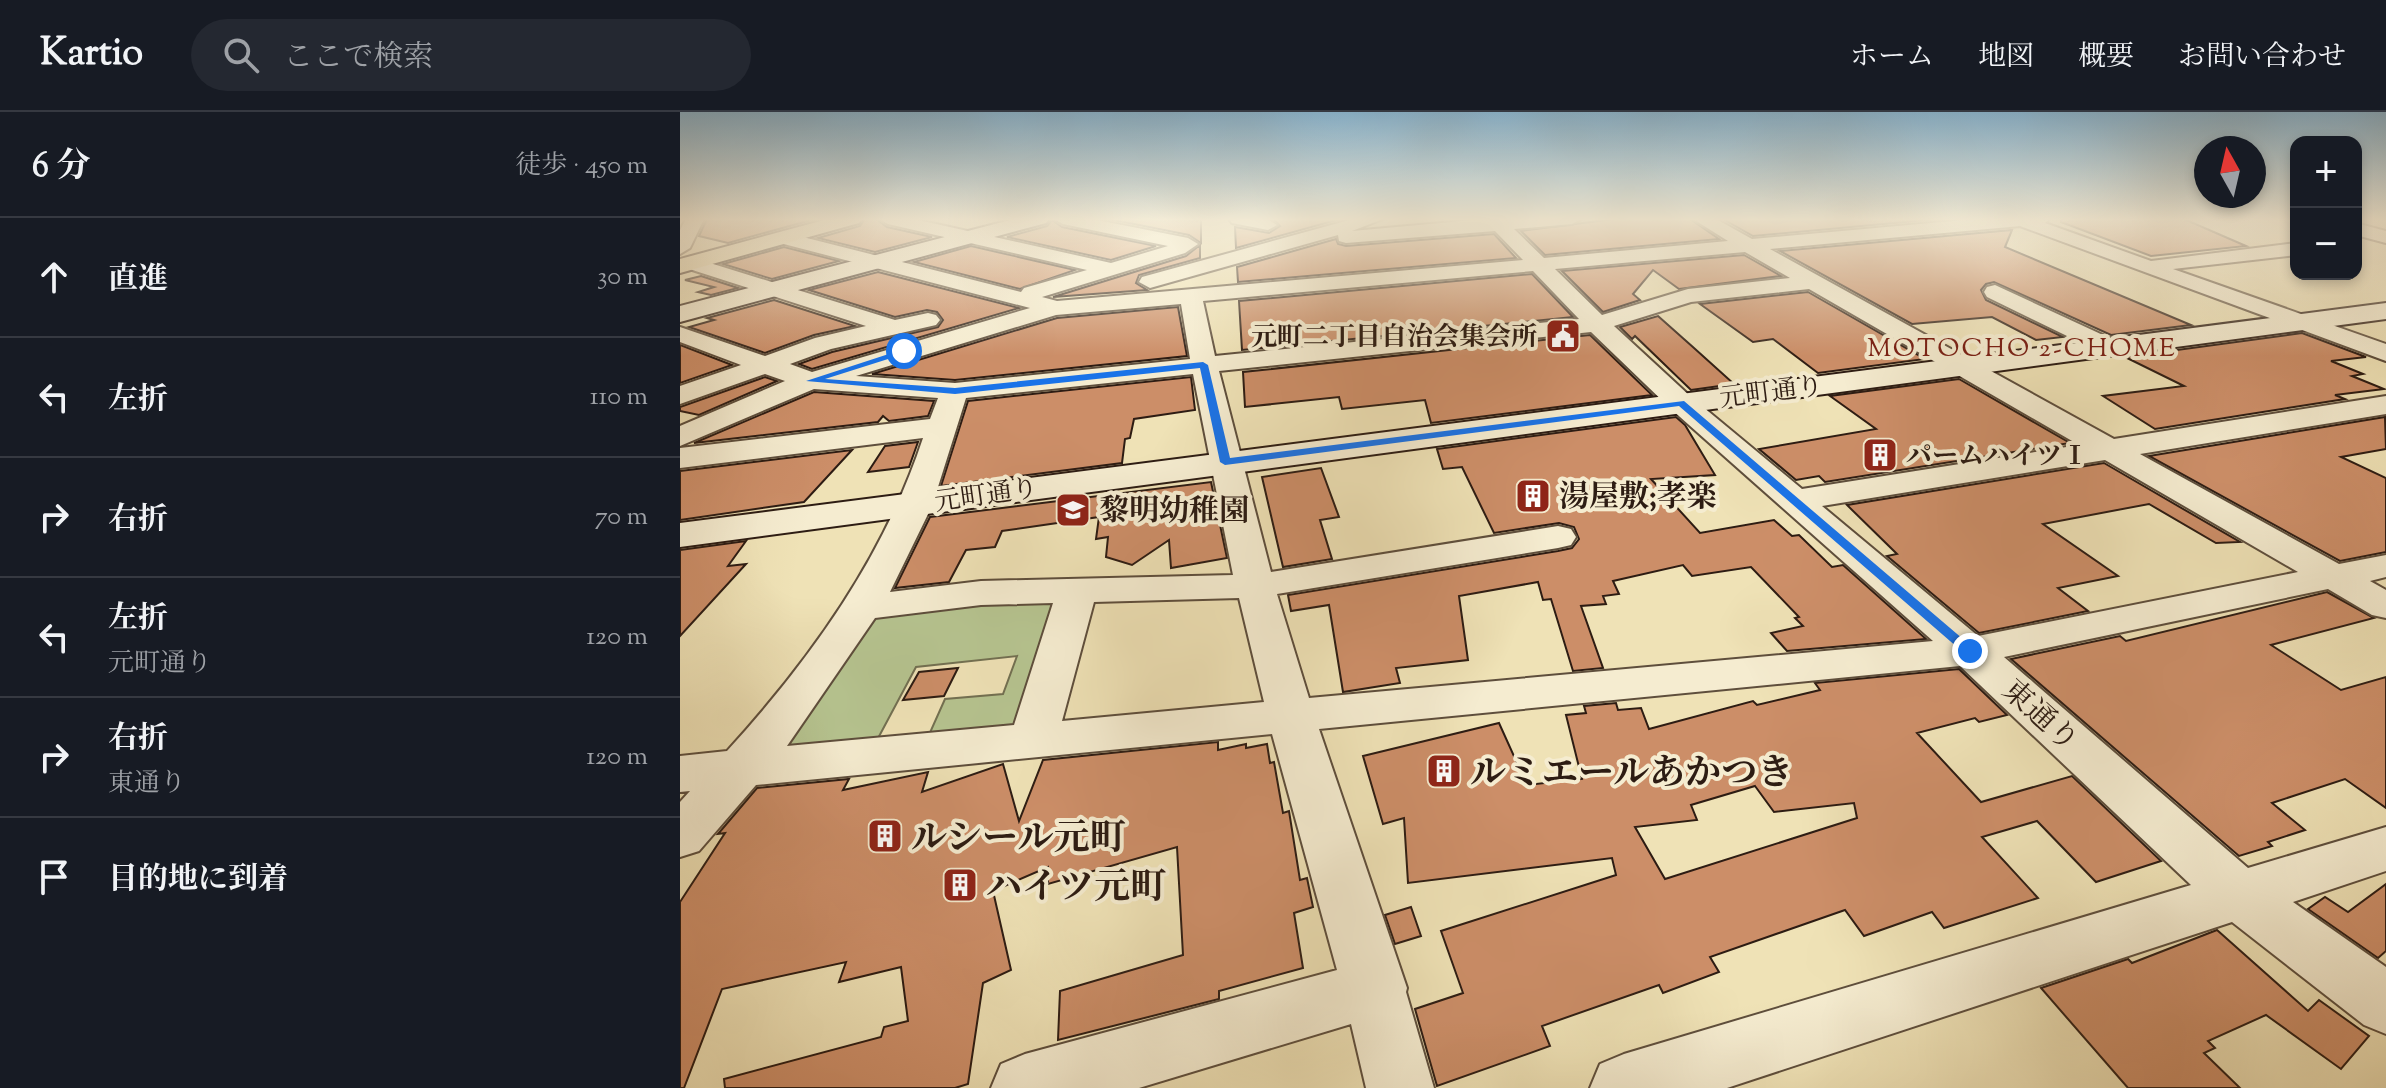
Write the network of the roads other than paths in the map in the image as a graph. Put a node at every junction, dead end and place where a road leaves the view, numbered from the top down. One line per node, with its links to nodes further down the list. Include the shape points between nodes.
1 (700, 265): 14 (street)
2 (868, 265): 14 (street)
3 (888, 265): 16 (street)
4 (1089, 265): 12 (street)
5 (1131, 265): 12 (street)
6 (1215, 265): 18 (street)
7 (1538, 265): 8 (street); 17 (street); 23 (street, 東通り)
8 (1543, 265)
9 (1788, 265): 13 (street)
10 (2147, 265): 11 (street); 21 (street)
11 (2151, 265)
12 (1114, 270): 16 (street)
13 (1808, 274): 23 (street, via 1688,296); 32 (street)
14 (773, 289): 20 (street); 24 (street)
15 (1995, 292): 27 (street)
16 (1016, 297): 18 (street); 24 (street)
17 (1191, 297): 18 (street); 31 (street)
18 (1057, 308): 22 (street)
19 (2386, 311): 21 (street, 元町通り)
20 (680, 314)
21 (2305, 321): 27 (street, 元町通り); 28 (street)
22 (1005, 322): 33 (street); 34 (street, via 994,358)
23 (1597, 324): 31 (street); 36 (street, 東通り)
24 (893, 327): 30 (street, via 824,343)
25 (1947, 329): 29 (street)
26 (680, 334): 30 (street)
27 (2109, 347): 29 (street, 元町通り)
28 (2386, 353)
29 (2002, 361): 32 (street, 元町通り)
30 (766, 365): 33 (street); 35 (street)
31 (1203, 365): 34 (street); 42 (street)
32 (1961, 367): 36 (street, 元町通り); 40 (street)
33 (811, 381): 34 (street); 39 (street)
34 (968, 390): 38 (street)
35 (680, 396)
36 (1681, 403): 42 (street, 元町通り); 43 (street, 東通り)
37 (2386, 405): 40 (street)
38 (940, 427): 41 (street); 44 (street)
39 (680, 437)
40 (2109, 449): 43 (street); 48 (street)
41 (680, 458)
42 (1225, 462): 44 (street, 元町通り); 49 (street)
43 (1796, 500): 53 (street, 東通り)
44 (916, 504): 45 (street, 元町通り); 52 (street)
45 (680, 535)
46 (1558, 537): 49 (street)
47 (2386, 566): 48 (street)
48 (2333, 577): 51 (street); 53 (street)
49 (1255, 586): 50 (street); 54 (street)
50 (1077, 591): 52 (street, via 981,593); 55 (street)
51 (2386, 606)
52 (862, 607): 56 (street)
53 (1970, 651): 54 (street); 60 (street, 東通り)
54 (1291, 717): 55 (street); 61 (street)
55 (1033, 741): 56 (street)
56 (745, 767): 57 (street); 58 (street)
57 (680, 774)
58 (680, 836)
59 (2386, 849): 60 (street)
60 (2238, 894): 62 (street, 東通り); 65 (street)
61 (1376, 988): 63 (street); 64 (street)
62 (2386, 1004)
63 (1025, 1088)
64 (1400, 1088)
65 (1624, 1088)

